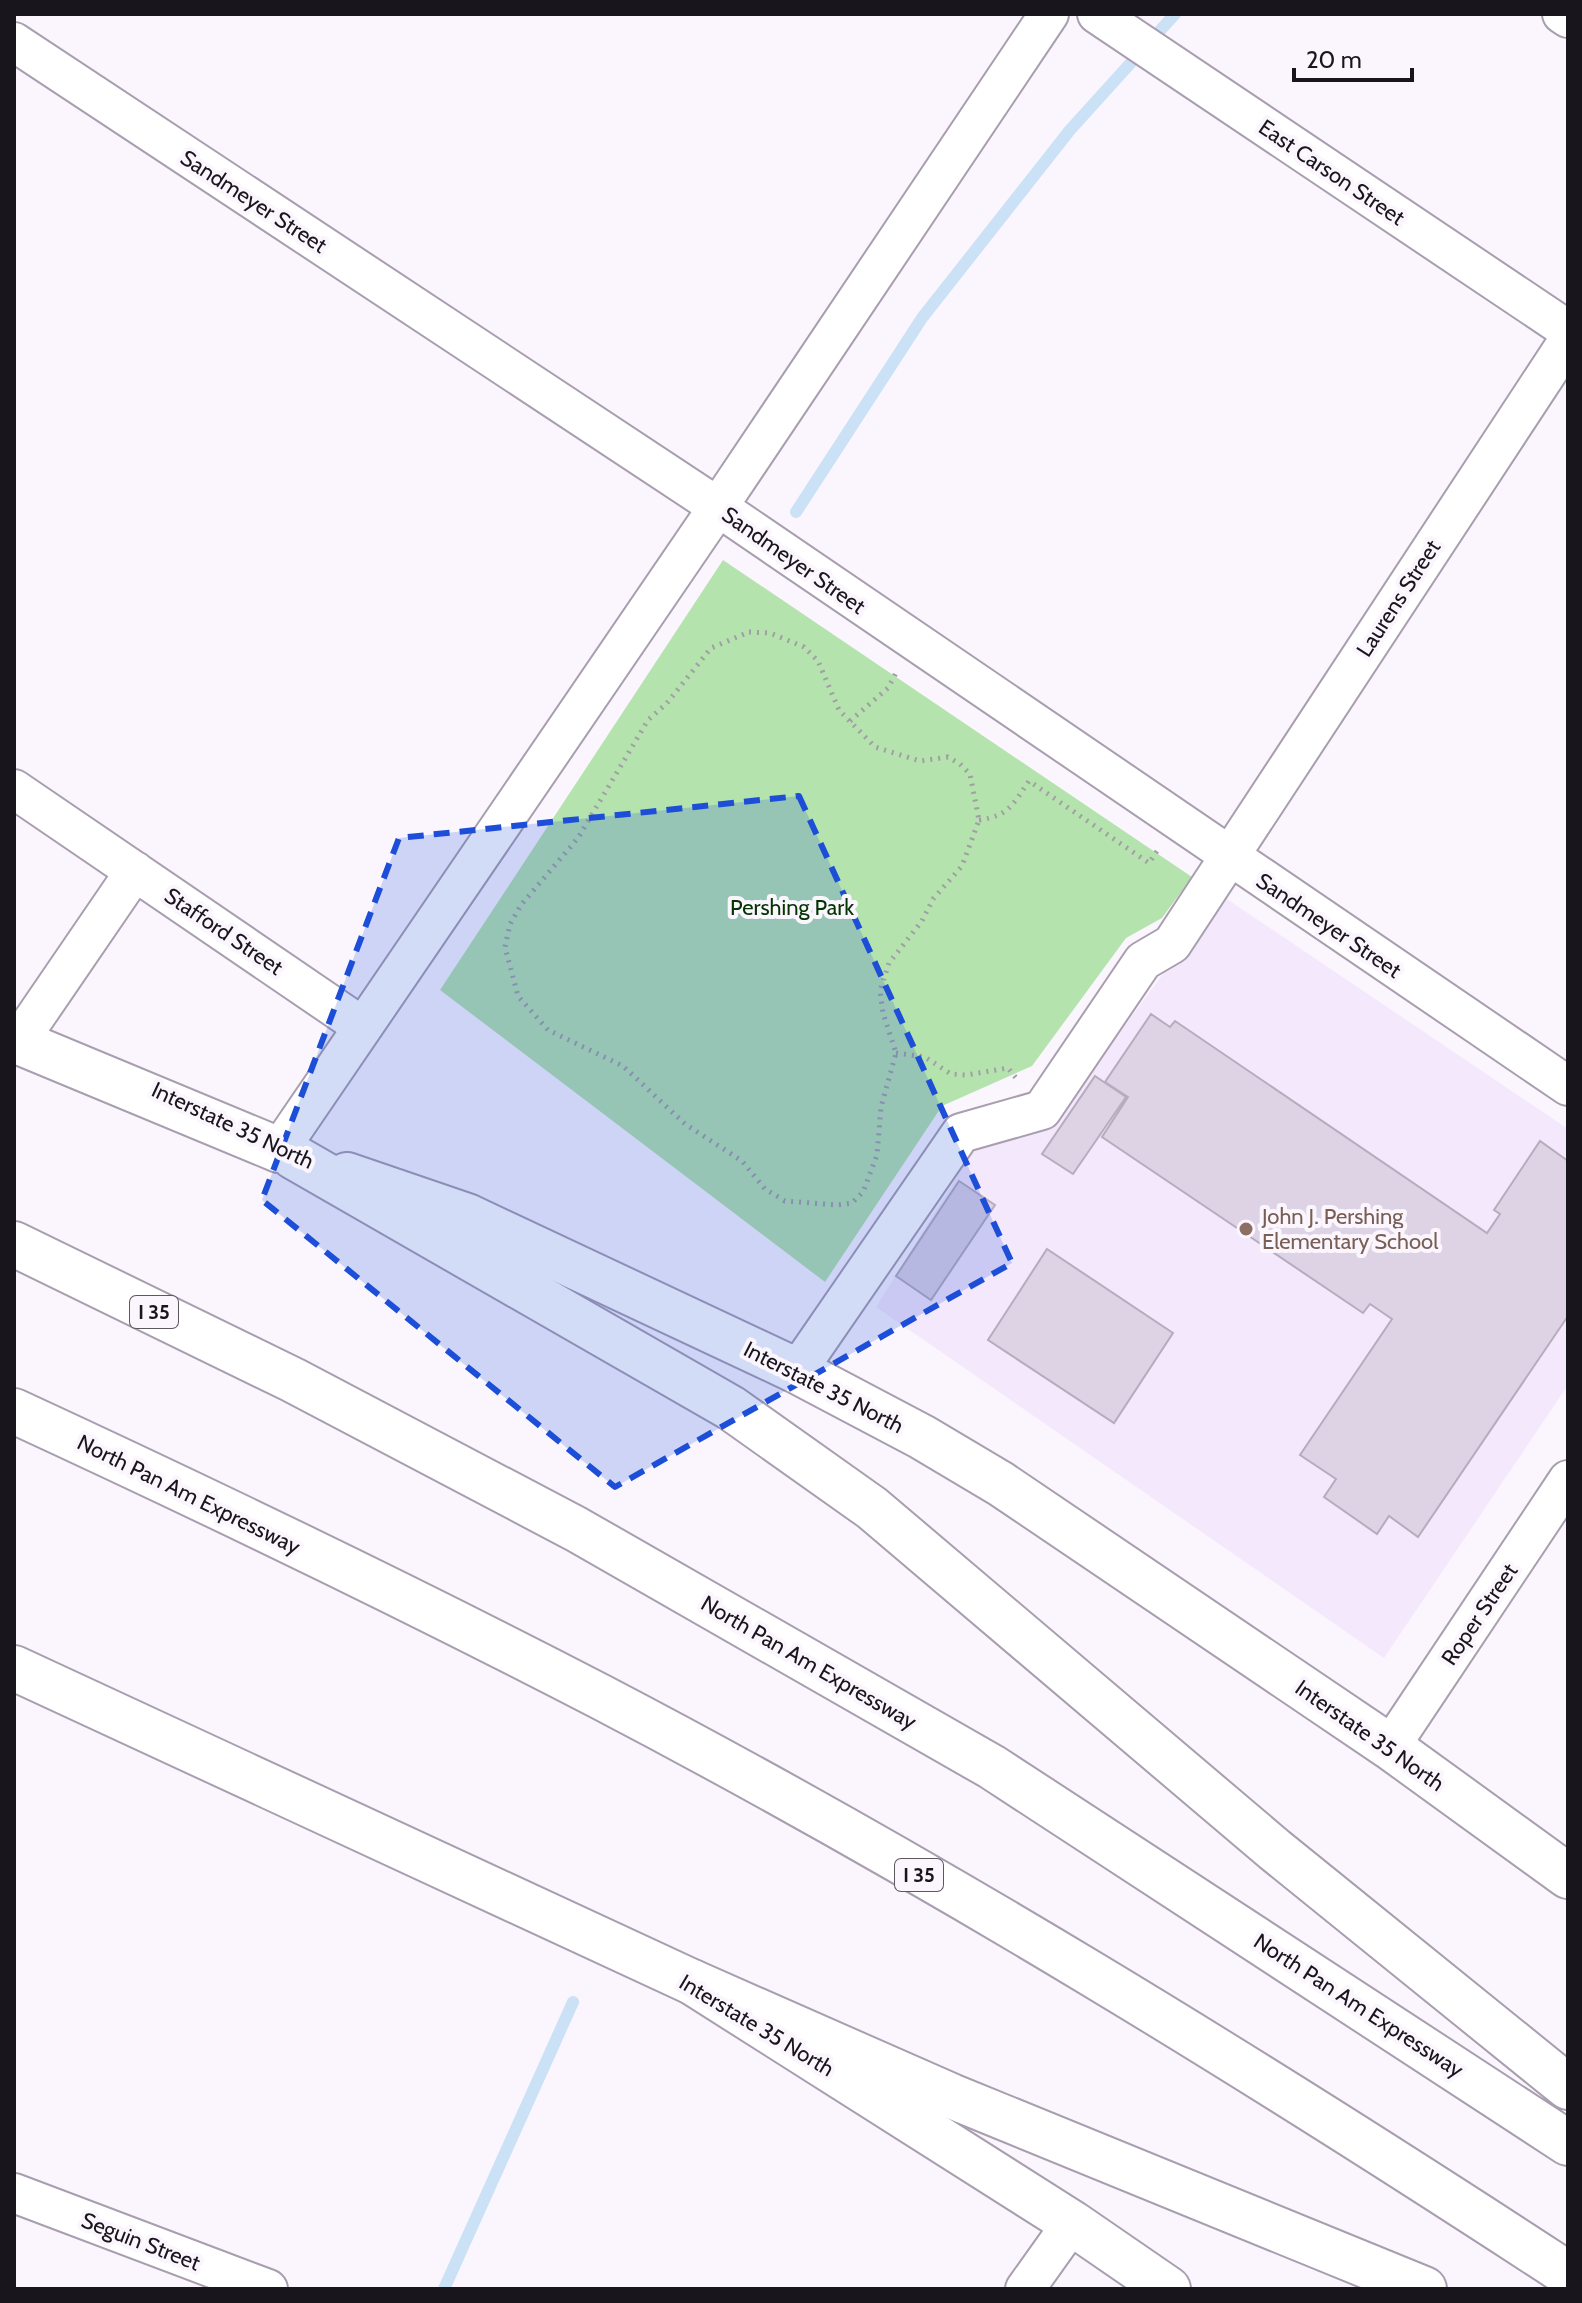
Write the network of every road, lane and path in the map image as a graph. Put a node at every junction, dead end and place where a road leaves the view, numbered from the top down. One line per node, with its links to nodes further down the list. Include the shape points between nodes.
1 (1049, 14): 8 (street)
2 (1562, 14): 3 (street)
3 (1568, 18)
4 (1109, 22): 6 (street, East Carson Street)
5 (14, 42): 8 (street, Sandmeyer Street)
6 (1568, 330)
7 (1568, 341): 14 (street, Laurens Street)
8 (718, 507): 9 (street, Sandmeyer Street); 16 (street)
9 (914, 643): 10 (path, via 888,688); 13 (street, Sandmeyer Street)
10 (850, 721): 12 (path, via 861,736 895,755 920,761 948,757 960,764 970,774); 18 (path, via 839,710 818,661 789,638 749,632 711,648 630,746 578,838 521,905 505,947 518,996 548,1030 623,1066 685,1124 742,1161 765,1189 785,1201 837,1205 852,1203 863,1192 877,1155 881,1107)
11 (14, 789): 15 (street, Stafford Street)
12 (979, 820): 13 (path, via 1008,811 1029,781 1149,863); 18 (path, via 962,866 889,963 880,991)
13 (1177, 821): 14 (street, Sandmeyer Street)
14 (1228, 856): 19 (street, Sandmeyer Street); 20 (street, Laurens Street, via 1172,944 1143,961)
15 (135, 871): 16 (street, Stafford Street); 17 (street)
16 (363, 1027): 21 (street)
17 (19, 1028): 21 (main road)
18 (896, 1053): 20 (path, via 925,1057 951,1074 1008,1068)
19 (1568, 1086)
20 (1042, 1110): 23 (street, via 961,1133)
21 (287, 1153): 23 (main road, Interstate 35 North, via 467,1216); 30 (main road, via 718,1400 872,1508 1275,1850)
22 (14, 1244): 31 (main road, North Pan Am Expressway / I 35, via 293,1380 576,1529 992,1767)
23 (797, 1371): 27 (main road, Interstate 35 North, via 1001,1484)
24 (14, 1411): 34 (main road, North Pan Am Expressway / I 35, via 604,1699 780,1795 1117,1989)
25 (1568, 1480): 27 (street, Roper Street)
26 (14, 1668): 29 (main road, Interstate 35 North)
27 (1390, 1747): 28 (main road, Interstate 35 North)
28 (1568, 1876)
29 (692, 1982): 33 (main road, Interstate 35 North); 38 (main road, via 1096,2157)
30 (1568, 2087)
31 (1568, 2143)
32 (14, 2193): 35 (street, Seguin Street)
33 (1072, 2223): 36 (street); 37 (main road, Interstate 35 North)
34 (1568, 2274)
35 (268, 2289)
36 (1025, 2289)
37 (1168, 2289)
38 (1424, 2289)

